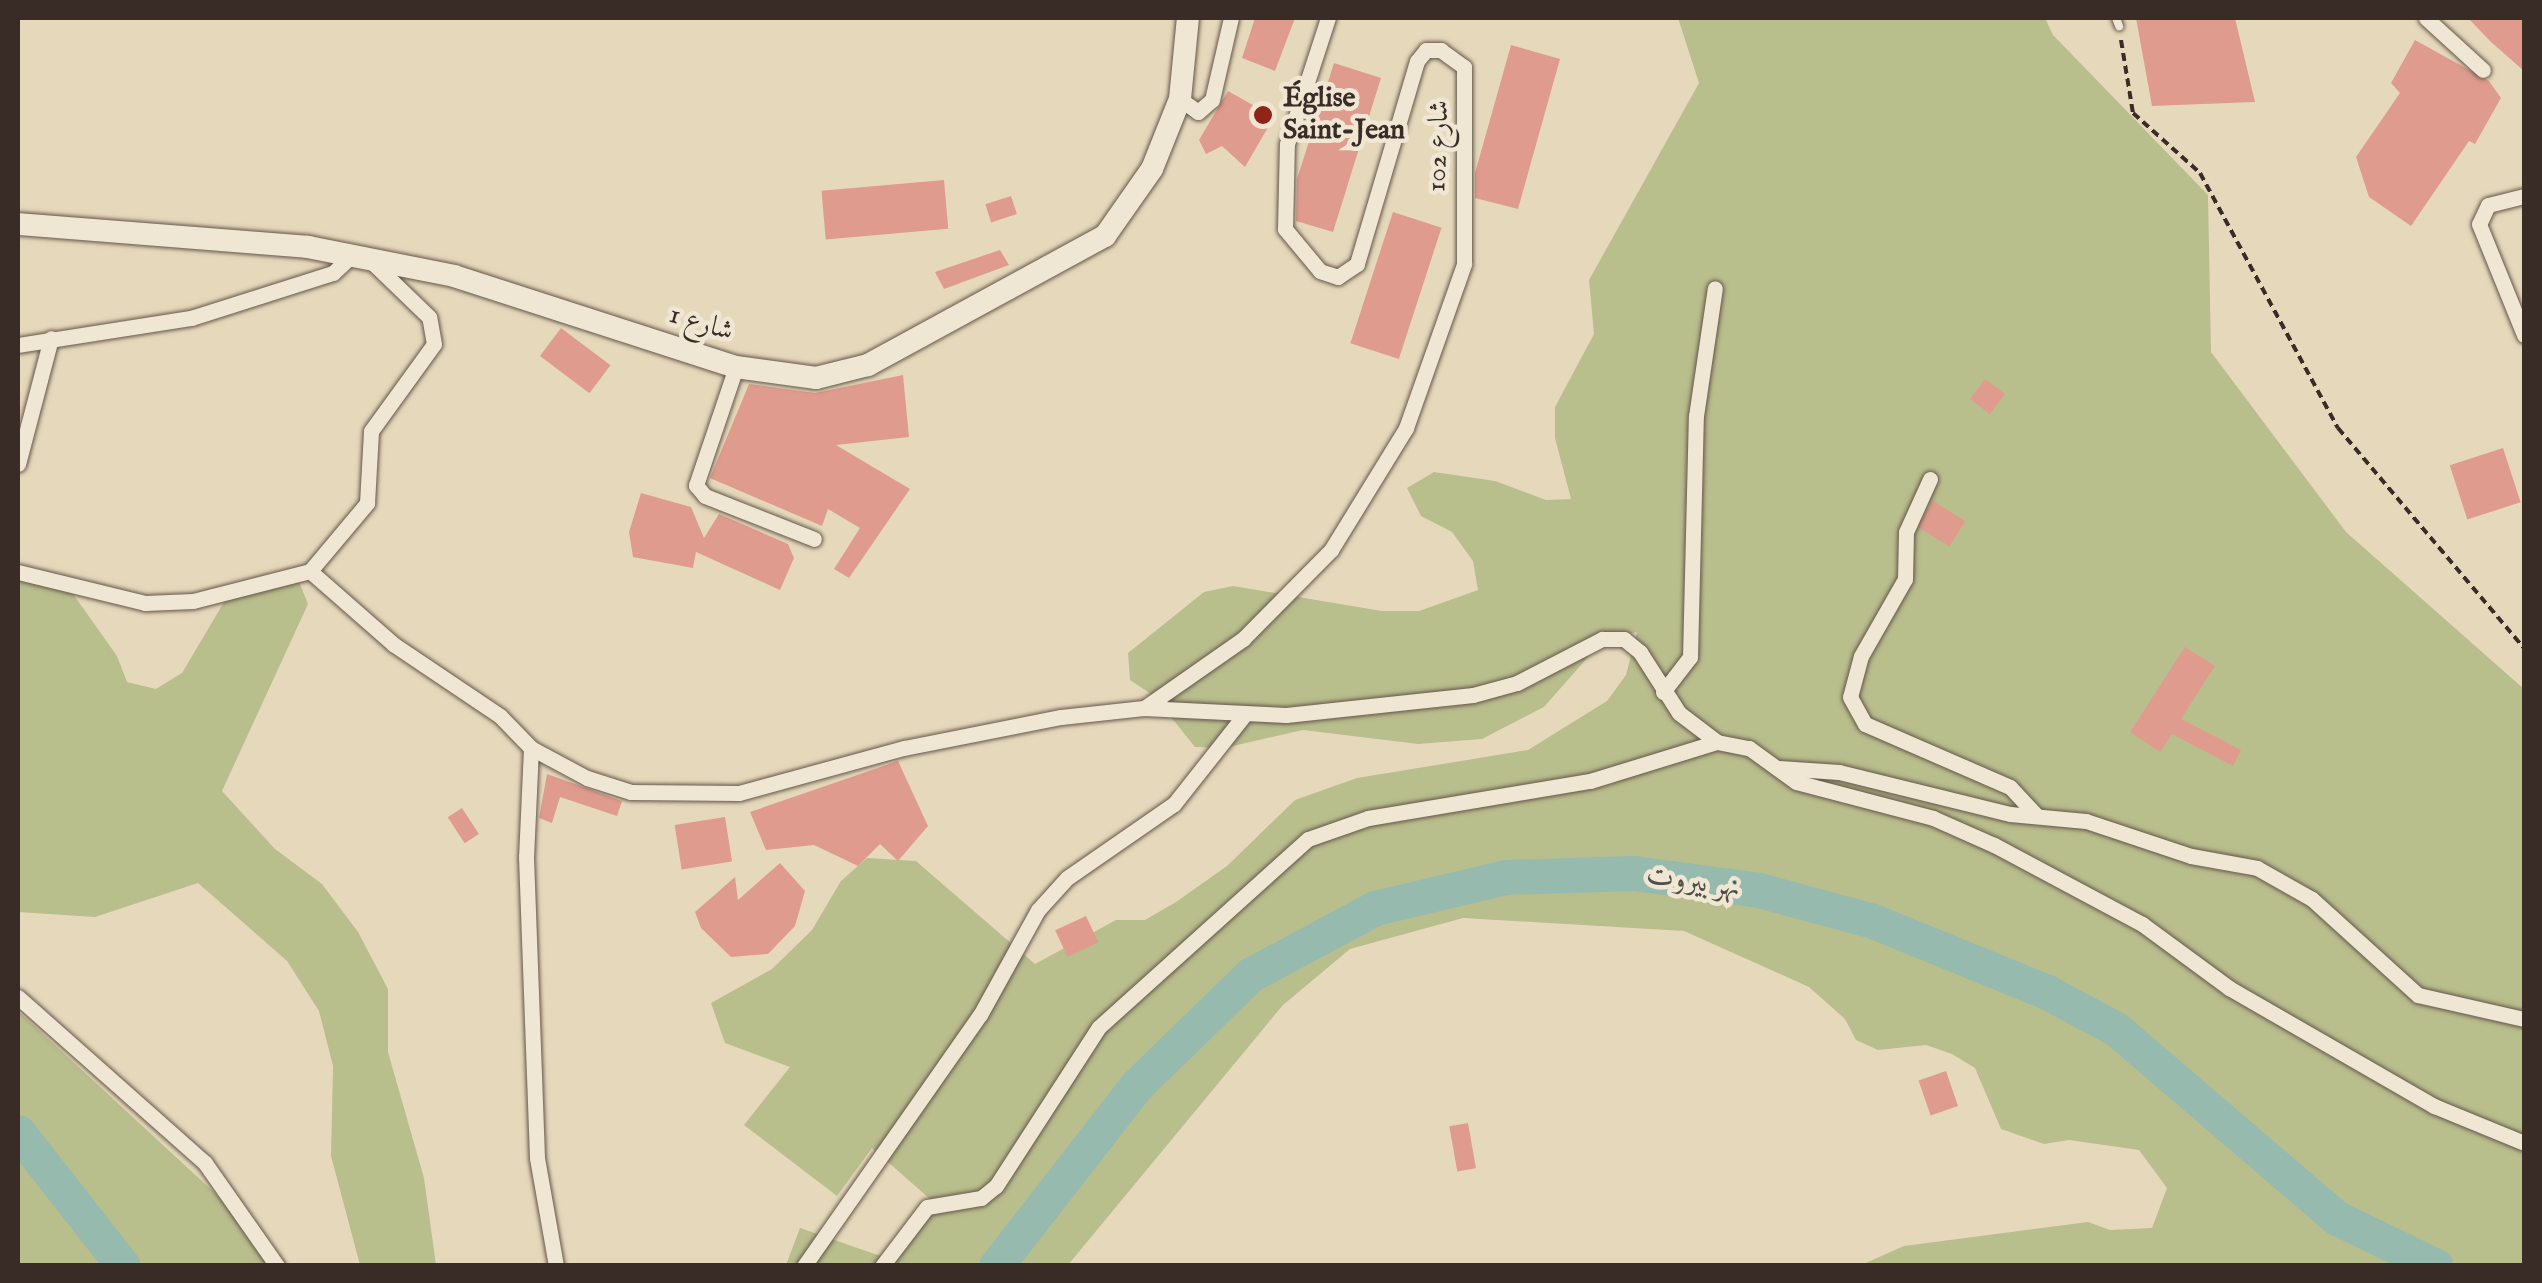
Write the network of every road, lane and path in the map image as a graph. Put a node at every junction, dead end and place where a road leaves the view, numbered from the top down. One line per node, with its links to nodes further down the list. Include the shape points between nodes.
1 (1188, 18): 7 (street, شارع 1)
2 (1232, 18): 7 (street, via 1212,100 1198,112)
3 (1328, 18): 23 (street, شارع 102, via 1287,144 1282,208 1292,242 1320,270 1338,277 1357,264 1417,61 1426,50 1456,55 1464,67 1464,264 1406,428 1331,550 1243,639)
4 (2426, 18): 6 (street)
5 (2118, 22): 21 (path, via 2133,113 2200,173 2338,428)
6 (2483, 70)
7 (1180, 100): 15 (street, شارع 1, via 1135,196 1105,236 1080,253 868,365 816,378)
8 (2524, 196): 12 (street, via 2488,205 2478,224)
9 (18, 224): 10 (street, شارع 1, via 260,240)
10 (360, 259): 13 (street, via 333,274 191,318); 15 (street, شارع 1, via 454,276); 19 (street, via 429,318 434,344 371,431 367,503)
11 (1715, 288): 22 (street, via 1696,416 1690,657)
12 (2524, 335)
13 (51, 338): 14 (street); 16 (street)
14 (18, 345)
15 (736, 366): 18 (street, via 696,485 705,496)
16 (18, 464)
17 (1930, 480): 28 (street, via 1909,520 1905,579 1860,656 1850,697 1865,724 2010,787)
18 (814, 539)
19 (310, 571): 20 (street, via 193,601 144,602); 26 (street, via 393,644 500,716)
20 (18, 572)
21 (2523, 646)
22 (1663, 692): 24 (street, via 1640,652 1624,640 1602,640 1517,682 1474,695 1390,708); 25 (street)
23 (1144, 708): 24 (street); 26 (street, via 904,748 739,794 631,792)
24 (1245, 714): 34 (street, via 1174,804 1067,878 1038,910 980,1015)
25 (1718, 742): 27 (street, via 1750,748); 35 (street, via 1590,781 1368,818 1308,839 1099,1027 996,1186 981,1198 927,1207)
26 (531, 748): 33 (street, via 526,857 537,1158)
27 (1775, 768): 28 (street, via 1840,772); 31 (street, via 1796,782 1933,818 1994,845 2142,924 2228,988 2434,1106)
28 (2035, 814): 30 (street, via 2086,821 2191,856 2256,868 2312,899 2418,995)
29 (18, 997): 32 (street, via 205,1163)
30 (2524, 1019)
31 (2524, 1143)
32 (277, 1266)
33 (556, 1266)
34 (804, 1266)
35 (882, 1266)

